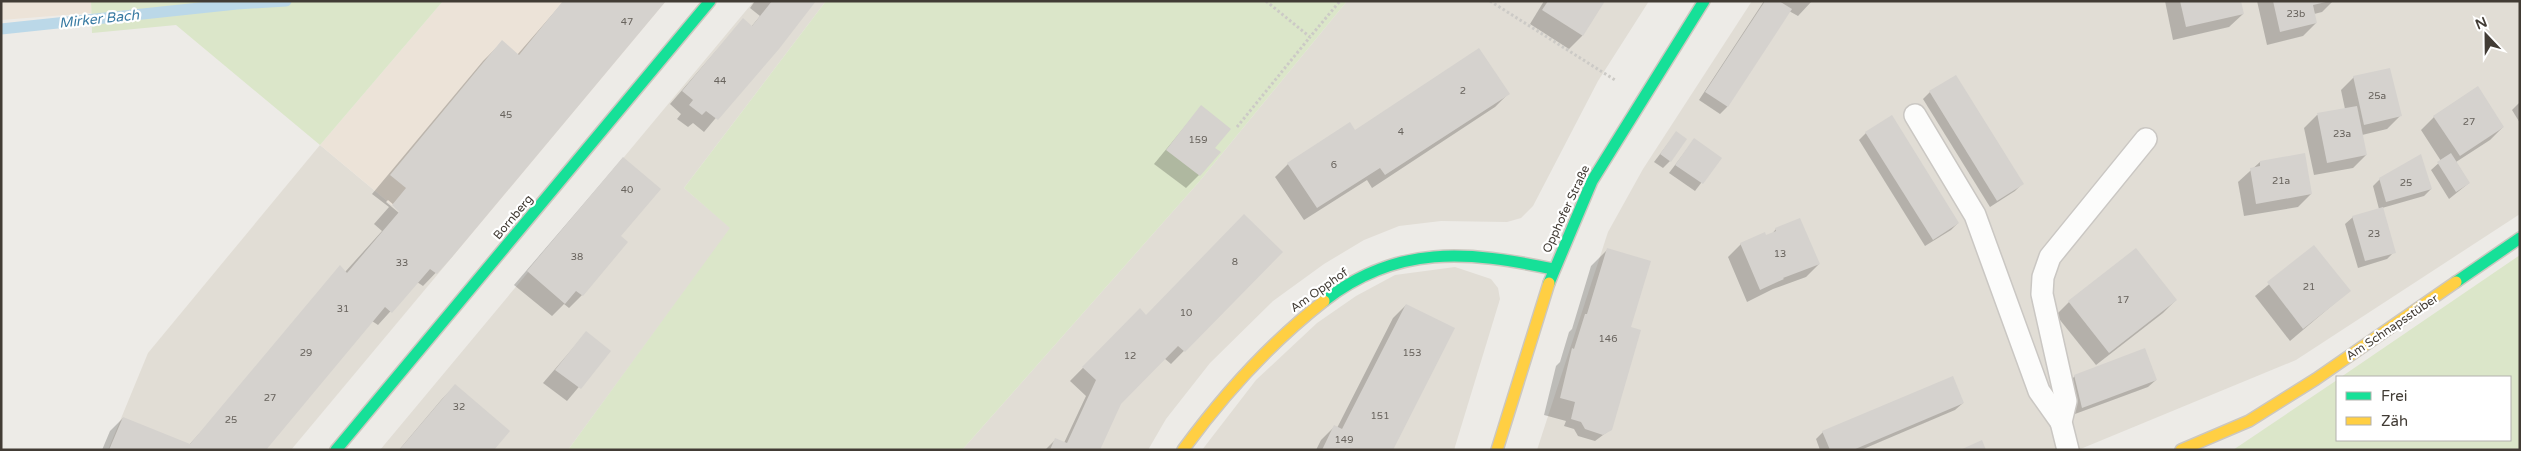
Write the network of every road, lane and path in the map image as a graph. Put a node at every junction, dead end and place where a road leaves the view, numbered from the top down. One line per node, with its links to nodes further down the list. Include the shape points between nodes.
1 (710, 1): 14 (street, Bornberg)
2 (1266, 1): 6 (path)
3 (1340, 1): 6 (path)
4 (1490, 1): 7 (path)
5 (1704, 1): 12 (street, Opphofer Straße, via 1592,181)
6 (1310, 37): 9 (path)
7 (1610, 77)
8 (1915, 115): 13 (lane, via 1974,215 2040,391)
9 (1237, 127)
10 (2146, 139): 13 (lane, via 2050,257 2043,277 2042,294 2066,401)
11 (2520, 238): 18 (street, Am Schnapsstüber, via 2316,379 2249,421)
12 (1553, 269): 15 (street, Am Opphof, via 1514,261 1440,255 1396,263 1356,280 1288,328 1246,370 1204,419); 16 (street, Opphofer Straße)
13 (2061, 422): 17 (lane)
14 (336, 450)
15 (1183, 450)
16 (1498, 450)
17 (2068, 450)
18 (2181, 450)

